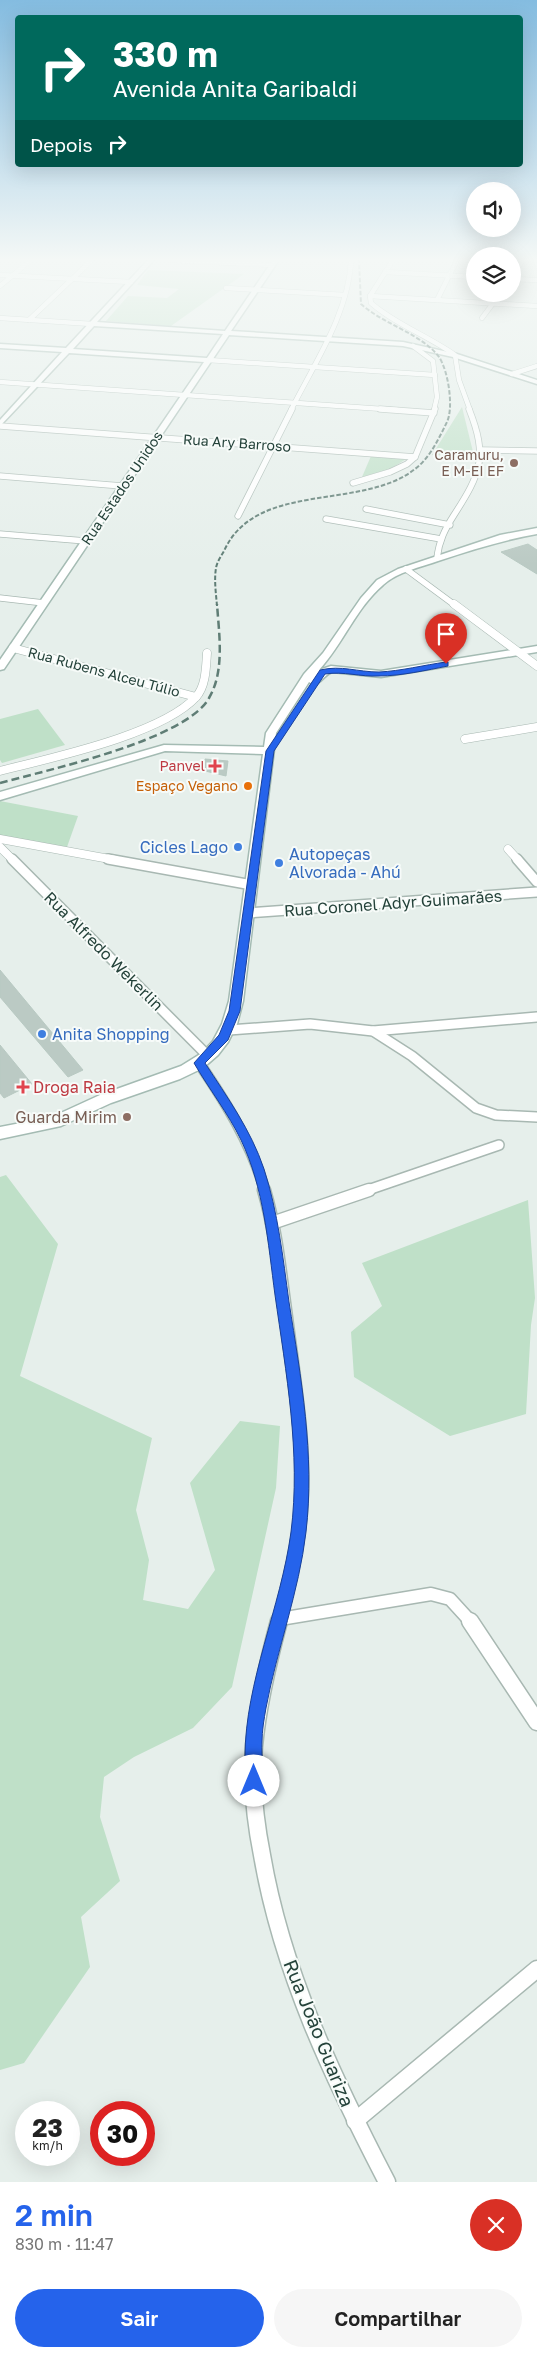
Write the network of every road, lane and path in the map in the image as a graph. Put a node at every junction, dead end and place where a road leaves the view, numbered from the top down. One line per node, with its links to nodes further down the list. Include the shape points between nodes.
1 (58, 362): 14 (main road)
2 (207, 362): 15 (main road, Rua Estados Unidos)
3 (235, 362): 9 (street)
4 (316, 362): 9 (street)
5 (433, 362): 11 (street)
6 (456, 362): 21 (street)
7 (475, 362): 10 (main road)
8 (537, 366): 10 (street)
9 (313, 367): 11 (street); 16 (street)
10 (512, 374): 13 (main road)
11 (435, 376): 17 (street, via 437,397)
12 (0, 382): 14 (street)
13 (537, 382)
14 (36, 385): 15 (street); 18 (main road)
15 (184, 395): 16 (street); 19 (main road, Rua Estados Unidos)
16 (295, 403): 17 (street); 20 (street)
17 (434, 413): 23 (street)
18 (0, 425): 19 (street, Rua Ary Barroso)
19 (156, 437): 20 (street, Rua Ary Barroso); 26 (main road, Rua Estados Unidos)
20 (273, 446): 23 (street, Rua Ary Barroso); 28 (street)
21 (481, 450): 22 (street); 30 (street, via 478,472)
22 (537, 451)
23 (415, 457): 25 (street, via 390,472)
24 (0, 476): 26 (street)
25 (353, 483)
26 (122, 486): 34 (main road, Rua Estados Unidos)
27 (366, 509): 30 (street)
28 (238, 516)
29 (326, 519): 33 (street)
30 (450, 525): 33 (street)
31 (537, 531): 35 (main road)
32 (0, 534): 34 (street)
33 (441, 539): 35 (street)
34 (86, 542): 38 (main road, Rua Estados Unidos)
35 (437, 558): 36 (main road)
36 (406, 569): 41 (street); 43 (main road, via 374,588)
37 (0, 598): 38 (street)
38 (44, 603): 39 (main road, Rua Estados Unidos)
39 (13, 648): 44 (main road, Rua Estados Unidos); 47 (street, Rua Rubens Alceu Túlio)
40 (537, 649): 41 (main road)
41 (518, 652): 45 (street); 46 (main road, via 381,674)
42 (207, 653): 47 (street, via 204,680)
43 (327, 655): 46 (main road); 50 (main road, via 310,674 271,733)
44 (1, 664)
45 (537, 666)
46 (339, 669): 50 (main road, via 320,674)
47 (196, 697): 51 (street, via 180,710 130,733)
48 (537, 726): 49 (street)
49 (464, 739)
50 (270, 751): 52 (main road, via 182,747 153,750); 57 (main road)
51 (0, 771)
52 (0, 796)
53 (0, 839): 57 (street)
54 (0, 847): 63 (street, Rua Alfredo Wekerlin)
55 (508, 849): 56 (street)
56 (537, 882)
57 (252, 884): 59 (main road)
58 (537, 892): 59 (street, Rua Coronel Adyr Guimarães)
59 (248, 913): 61 (main road)
60 (537, 1017): 62 (street)
61 (229, 1030): 62 (street, via 310,1024); 63 (main road)
62 (373, 1031): 64 (street, via 412,1056 476,1108 496,1116)
63 (203, 1059): 65 (main road, via 63,1119 32,1128); 67 (street, Rua João Guariza, via 246,1139 258,1169)
64 (537, 1117)
65 (0, 1132)
66 (499, 1145): 67 (street)
67 (272, 1223): 68 (street, Rua João Guariza, via 302,1450 298,1533)
68 (280, 1619): 69 (street, via 444,1594 455,1600 465,1613); 71 (street, Rua João Guariza, via 253,1742 259,1830 276,1916 290,1965 326,2060)
69 (537, 1722)
70 (537, 1969): 71 (street)
71 (355, 2122): 72 (street, Rua João Guariza)
72 (387, 2182)

